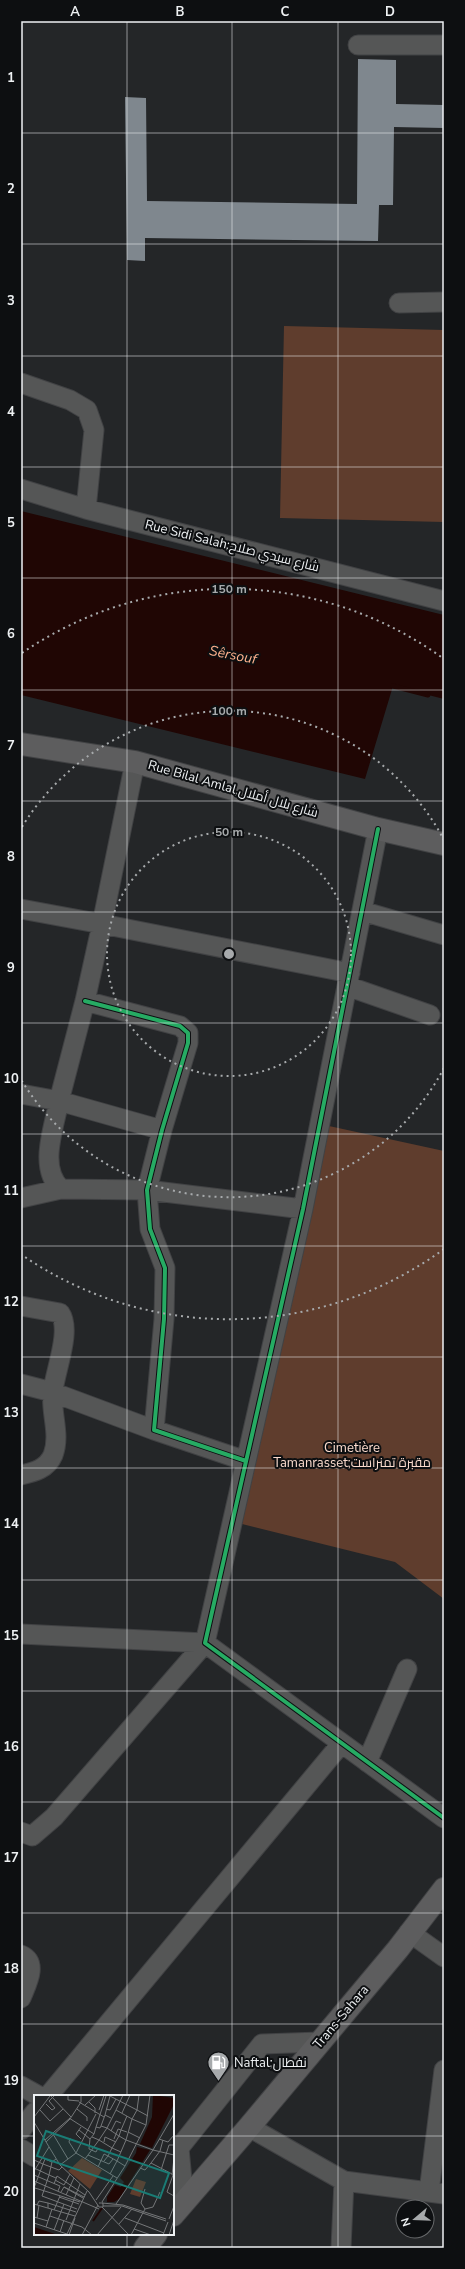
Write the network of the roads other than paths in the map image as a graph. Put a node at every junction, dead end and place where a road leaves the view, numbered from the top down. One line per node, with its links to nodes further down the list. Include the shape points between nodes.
1 (358, 45): 2 (street)
2 (444, 45)
3 (444, 302): 4 (street)
4 (399, 303)
5 (21, 383): 7 (street, via 70,400 87,410 94,430)
6 (21, 489): 7 (street, Rue Sidi Salah;شارع سيدي صلاح)
7 (86, 508): 8 (street, Rue Sidi Salah;شارع سيدي صلاح)
8 (444, 601)
9 (21, 744): 10 (main road, Rue Bilal Amlal,شارع بلال أملال)
10 (136, 762): 11 (main road, Rue Bilal Amlal,شارع بلال أملال); 15 (street)
11 (378, 829): 12 (main road, Rue Bilal Amlal,شارع بلال أملال); 14 (street)
12 (444, 844)
13 (21, 909): 15 (street)
14 (362, 911): 16 (street); 17 (street)
15 (102, 924): 17 (street); 18 (street)
16 (444, 934)
17 (348, 980): 19 (street); 26 (street)
18 (85, 1001): 21 (street); 22 (street, via 180,1026 188,1033 188,1042)
19 (430, 1016)
20 (21, 1094): 21 (street)
21 (59, 1101): 22 (street); 23 (street, via 48,1163 53,1181)
22 (162, 1130): 24 (street)
23 (61, 1189): 24 (street); 25 (street)
24 (147, 1190): 26 (street); 30 (street, via 150,1229 165,1268 164,1319)
25 (21, 1198)
26 (303, 1209): 31 (street)
27 (21, 1306): 29 (street, via 51,1310 64,1319 65,1332)
28 (21, 1384): 29 (street)
29 (52, 1392): 30 (street); 32 (street, via 56,1430 53,1455 42,1470)
30 (154, 1430): 31 (street)
31 (246, 1461): 34 (street)
32 (21, 1475)
33 (21, 1634): 34 (street)
34 (205, 1643): 36 (street); 39 (street, via 54,1817 32,1836)
35 (407, 1669): 37 (street)
36 (341, 1744): 37 (street); 49 (street)
37 (367, 1762): 38 (street)
38 (444, 1818)
39 (21, 1832)
40 (444, 1889): 41 (main road, Trans-Sahara)
41 (409, 1932): 43 (street); 45 (main road, Trans-Sahara, via 398,1949)
42 (21, 1954): 44 (street, via 29,1963 31,1970)
43 (444, 1957)
44 (21, 1998)
45 (320, 2042): 50 (main road, Trans-Sahara); 55 (street, via 262,2044 179,2148)
46 (444, 2070): 54 (street)
47 (21, 2086): 48 (street)
48 (37, 2095)
49 (49, 2095)
50 (250, 2127): 53 (street); 55 (main road, Trans-Sahara)
51 (21, 2149): 52 (street)
52 (34, 2156)
53 (344, 2181): 54 (street); 58 (street)
54 (436, 2193)
55 (177, 2204)
56 (155, 2235): 57 (main road)
57 (145, 2248)
58 (341, 2248)

